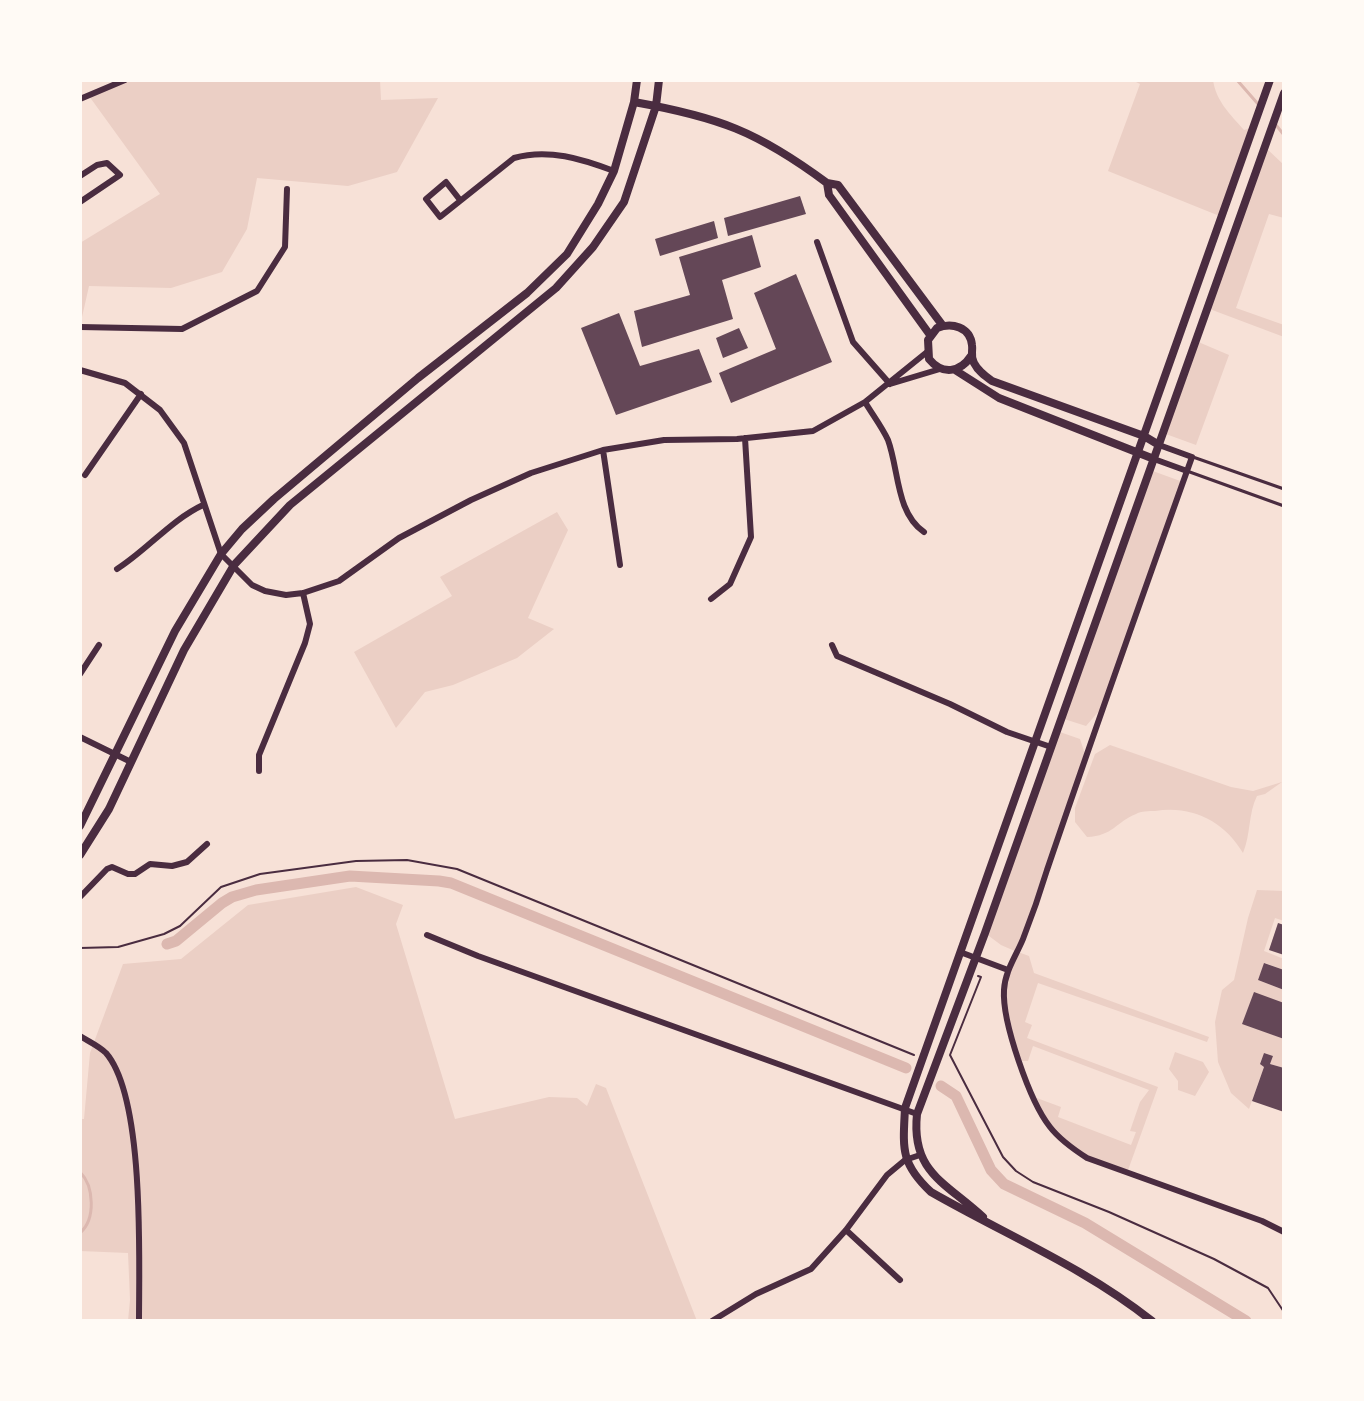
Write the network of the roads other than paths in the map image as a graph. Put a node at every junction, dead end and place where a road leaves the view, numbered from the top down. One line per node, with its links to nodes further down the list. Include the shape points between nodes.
1 (125, 80): 6 (street)
2 (637, 80): 7 (street)
3 (659, 80): 8 (street)
4 (1270, 80): 27 (street)
5 (1284, 93): 29 (street)
6 (80, 99)
7 (634, 102): 8 (street); 9 (street)
8 (656, 106): 11 (street, via 755,135); 41 (street, via 624,202 556,288 290,505)
9 (614, 171): 13 (street, via 584,158 525,154); 40 (street, via 567,254 274,499)
10 (80, 176): 14 (street, via 107,163 120,175)
11 (827, 183): 16 (street, via 838,185); 18 (street, via 829,195)
12 (287, 189): 17 (street, via 285,247 257,291 182,329)
13 (460, 200): 13 (street, via 440,217 426,199 446,182)
14 (80, 202)
15 (817, 242): 24 (street, via 853,342)
16 (943, 326): 18 (street); 20 (street, via 968,334)
17 (80, 327)
18 (930, 335): 19 (street)
19 (927, 352): 21 (street); 24 (street)
20 (971, 356): 23 (street); 27 (street, via 982,374 1002,387)
21 (940, 369): 23 (street); 24 (street)
22 (80, 370): 25 (street, via 125,383)
23 (955, 370): 31 (street, via 999,398)
24 (890, 384): 26 (street)
25 (141, 394): 35 (street); 37 (street, via 184,443)
26 (865, 402): 28 (street, via 813,431); 39 (street, via 887,438 906,511)
27 (1144, 436): 29 (street); 31 (street)
28 (745, 438): 30 (street, via 664,440); 45 (street, via 751,537 730,584)
29 (1159, 445): 32 (street); 33 (street)
30 (603, 450): 42 (street); 44 (street, via 471,500 399,538 339,581)
31 (1138, 453): 33 (street); 50 (street)
32 (1192, 457): 34 (street); 36 (lane)
33 (1154, 459): 34 (street); 51 (street)
34 (1187, 471): 38 (lane); 62 (street)
35 (85, 475)
36 (1284, 489)
37 (203, 505): 40 (street); 43 (street)
38 (1284, 506)
39 (924, 532)
40 (221, 554): 41 (street); 52 (street, via 175,631)
41 (234, 565): 44 (street, via 265,591); 53 (street, via 184,650)
42 (620, 565)
43 (117, 569)
44 (303, 593): 54 (street, via 310,624 259,755)
45 (711, 599)
46 (99, 645): 48 (street)
47 (832, 645): 50 (street, via 837,656)
48 (80, 674)
49 (80, 737): 52 (street)
50 (1035, 741): 51 (street); 60 (street)
51 (1051, 747): 61 (street)
52 (116, 754): 53 (street); 55 (street)
53 (131, 762): 57 (street)
54 (259, 771)
55 (80, 826)
56 (207, 844): 58 (street, via 187,862 172,866 150,864 135,874 107,869)
57 (80, 855)
58 (80, 897)
59 (427, 935): 64 (street)
60 (960, 952): 61 (street); 64 (street)
61 (976, 957): 62 (street); 65 (street)
62 (1008, 970): 70 (street, via 1008,1025 1019,1061 1048,1125 1067,1144 1087,1158)
63 (80, 1036): 72 (street, via 105,1053 118,1076 129,1117 136,1154)
64 (905, 1108): 65 (street); 67 (street)
65 (917, 1114): 66 (street)
66 (920, 1155): 67 (street); 68 (street, via 946,1188)
67 (905, 1160): 68 (street, via 931,1192); 69 (street, via 887,1175)
68 (986, 1220): 74 (street, via 1122,1297)
69 (846, 1230): 71 (street); 73 (street, via 811,1269)
70 (1284, 1232)
71 (900, 1280)
72 (139, 1321)
73 (712, 1321)
74 (1152, 1321)

